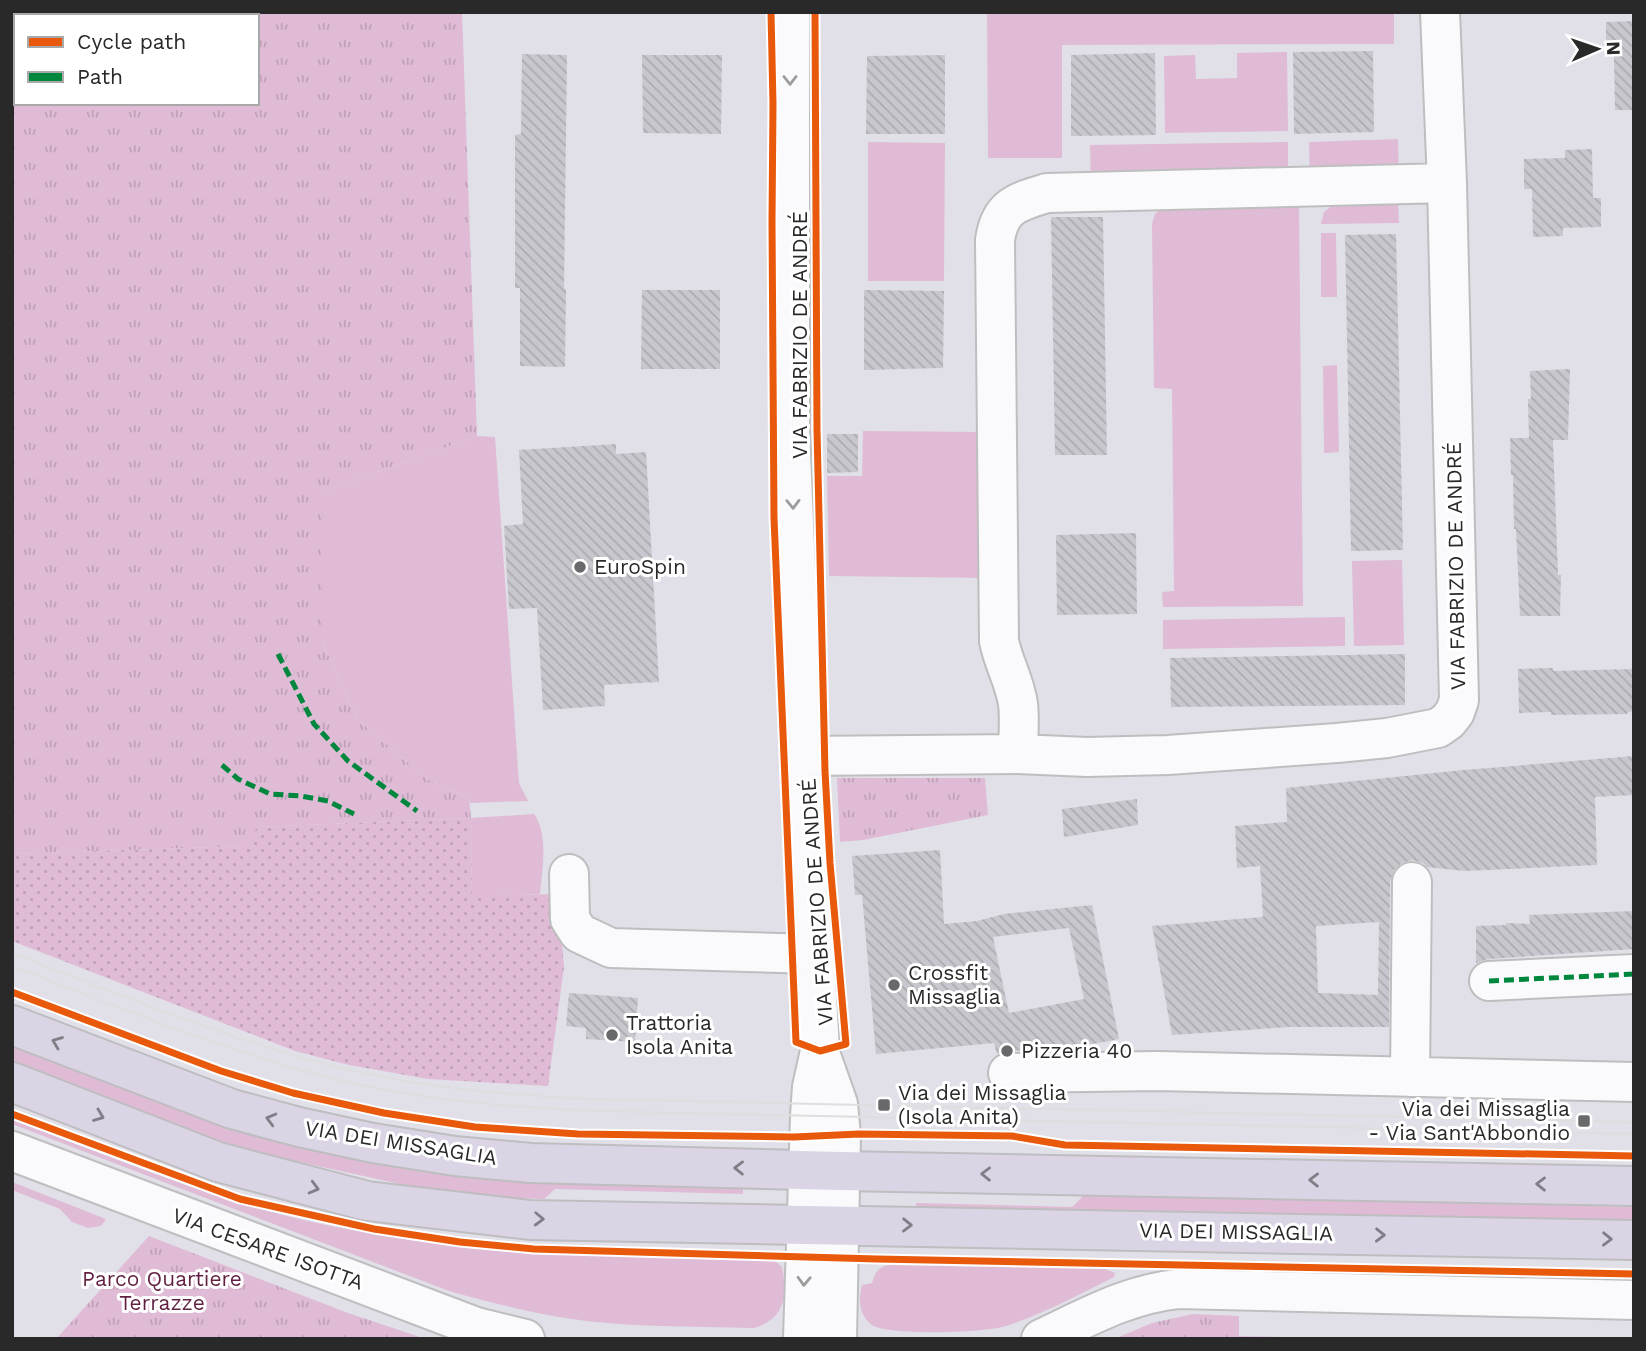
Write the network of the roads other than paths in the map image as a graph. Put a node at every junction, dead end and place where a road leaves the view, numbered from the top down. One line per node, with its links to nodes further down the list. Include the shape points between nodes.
1 (790, 12): 5 (street, VIA FABRIZIO DE ANDRÉ, one-way to 5, via 790,429)
2 (1440, 12): 3 (street, VIA FABRIZIO DE ANDRÉ)
3 (1447, 183): 4 (street, VIA FABRIZIO DE ANDRÉ, via 1459,686 1455,712 1438,728 1337,743 1168,755); 4 (street, via 1047,192 1008,208 997,224 995,240 999,641 1018,704)
4 (1018, 754): 5 (street, VIA FABRIZIO DE ANDRÉ)
5 (804, 756): 8 (street, VIA FABRIZIO DE ANDRÉ)
6 (569, 874): 8 (street, via 570,919 579,933 611,948)
7 (1412, 882): 13 (street)
8 (814, 954): 17 (street, VIA FABRIZIO DE ANDRÉ, via 820,1051 838,1104 841,1135)
9 (1634, 974): 10 (street)
10 (1489, 981)
11 (12, 1025): 17 (main road, VIA DEI MISSAGLIA, one-way to 11, via 531,1163 373,1143 232,1109)
12 (1008, 1073): 13 (street)
13 (1410, 1077): 15 (street)
14 (12, 1082): 19 (main road, VIA DEI MISSAGLIA, one-way to 19, via 218,1162 367,1201 530,1220)
15 (1634, 1082)
16 (12, 1151): 22 (street, VIA CESARE ISOTTA, via 476,1327)
17 (824, 1171): 18 (main road, VIA DEI MISSAGLIA, one-way to 17); 19 (street)
18 (1634, 1186)
19 (823, 1223): 20 (main road, VIA DEI MISSAGLIA, one-way to 20); 23 (street, one-way to 23); 24 (street)
20 (1634, 1240)
21 (1634, 1300): 25 (street, via 1178,1289 1143,1294)
22 (525, 1339)
23 (803, 1339)
24 (837, 1339)
25 (1041, 1339)

